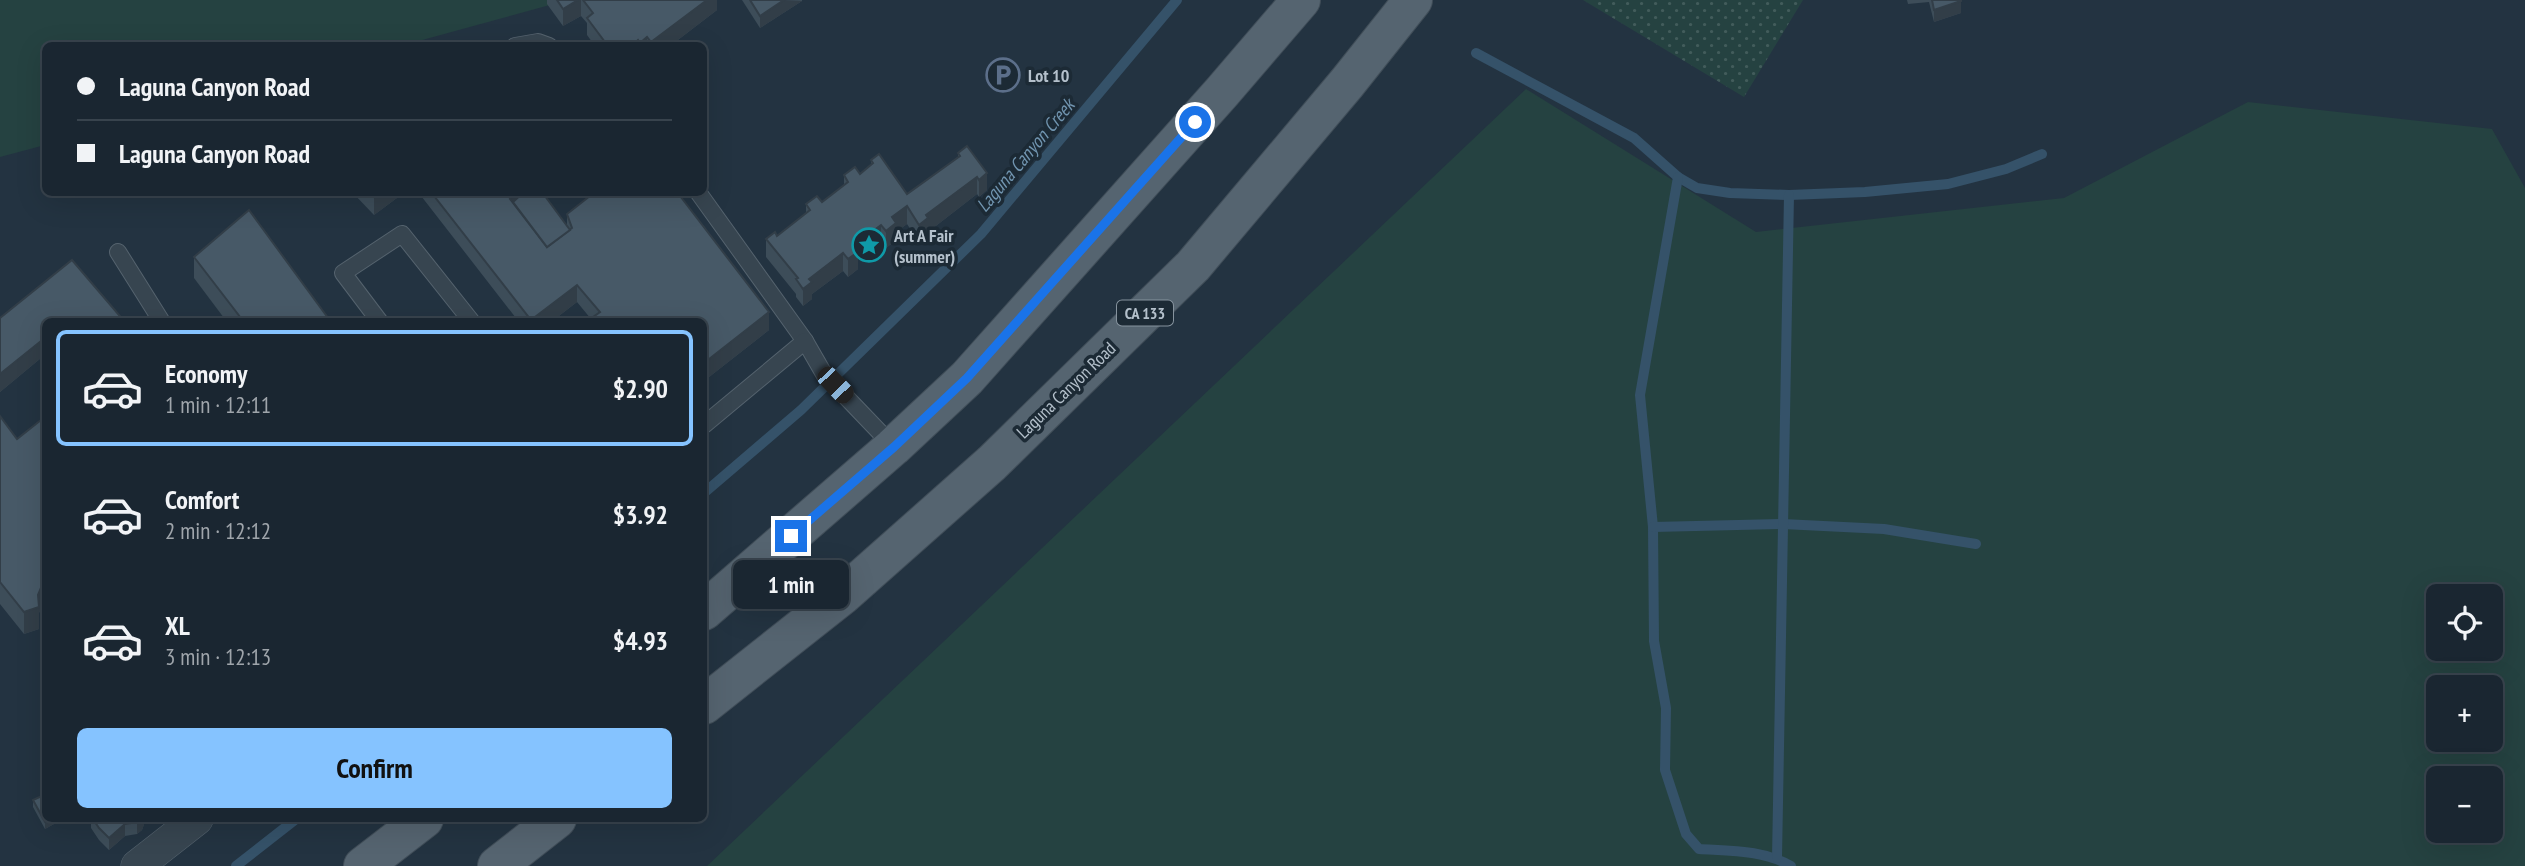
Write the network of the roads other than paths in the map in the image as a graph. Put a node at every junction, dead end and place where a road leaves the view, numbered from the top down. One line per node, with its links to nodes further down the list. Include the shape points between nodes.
1 (1301, 0): 10 (main road, via 967,378)
2 (1413, 0): 12 (main road, Laguna Canyon Road / CA 133, via 1193,266 992,463 843,595)
3 (701, 196): 8 (lane)
4 (118, 252): 5 (lane)
5 (159, 318)
6 (377, 318): 7 (lane, via 343,273 402,234)
7 (469, 318)
8 (805, 341): 9 (lane); 10 (lane, via 824,374)
9 (707, 423)
10 (894, 447): 11 (main road)
11 (707, 608)
12 (707, 703)
13 (193, 822): 16 (street)
14 (420, 822): 17 (main road)
15 (553, 822): 18 (main road)
16 (136, 866)
17 (363, 866)
18 (497, 866)

